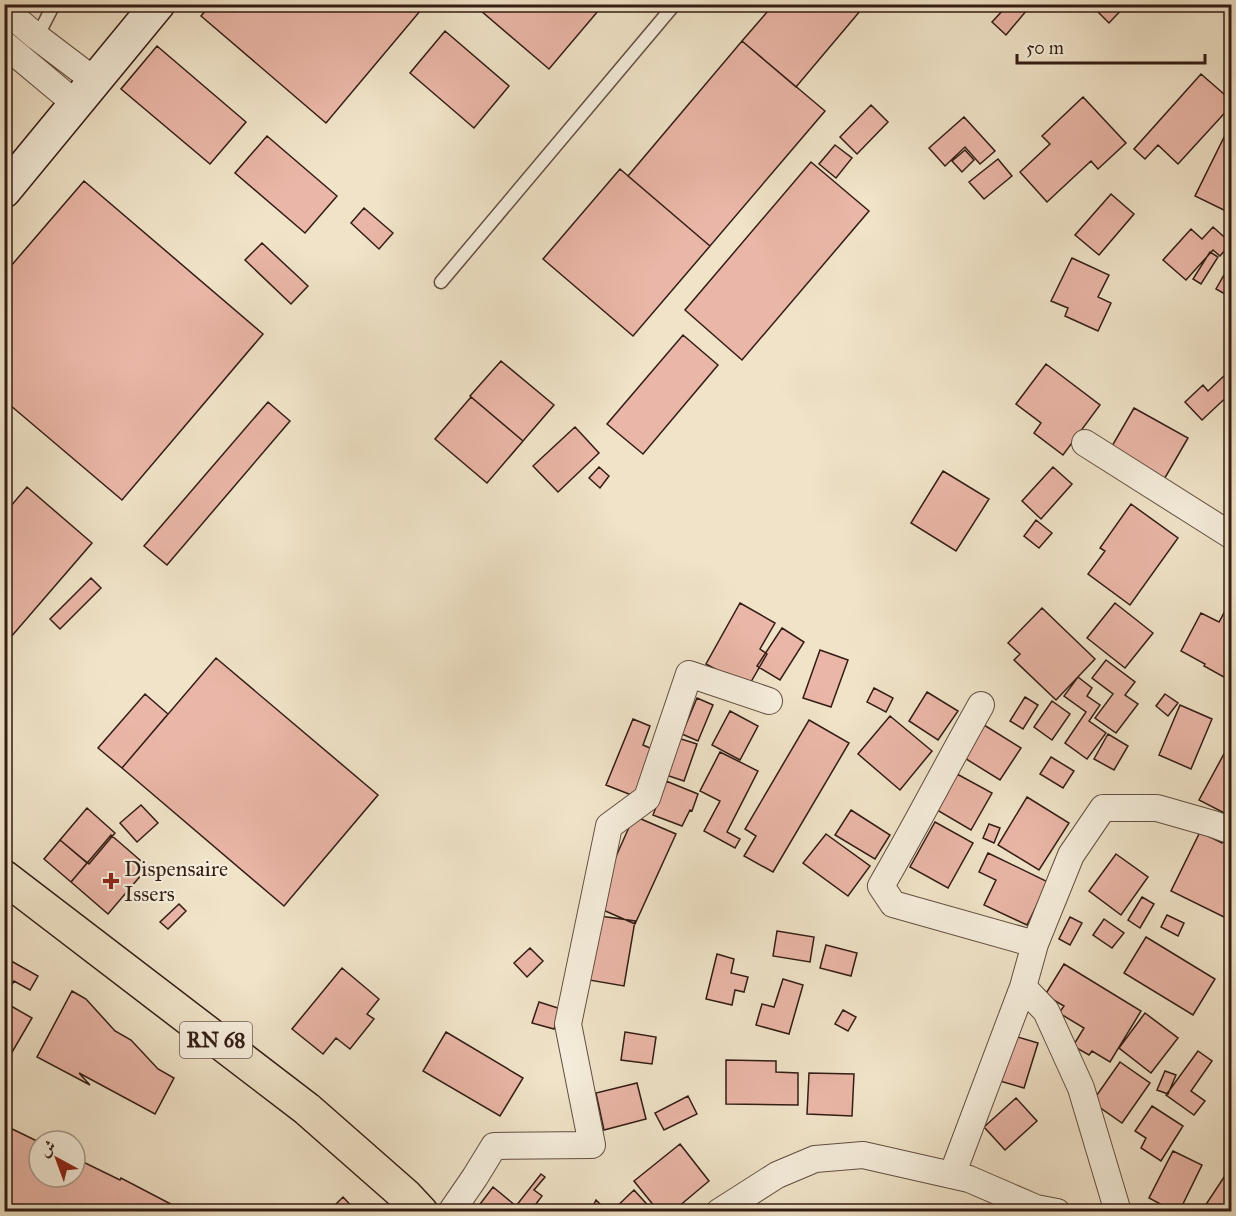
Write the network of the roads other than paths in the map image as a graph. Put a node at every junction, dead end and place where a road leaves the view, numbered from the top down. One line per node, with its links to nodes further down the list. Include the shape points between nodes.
1 (54, 4): 5 (lane)
2 (158, 4): 7 (main road)
3 (675, 4): 9 (lane)
4 (4, 9): 5 (street)
5 (37, 37): 7 (street)
6 (4, 44): 7 (street)
7 (85, 93): 8 (main road)
8 (4, 191)
9 (441, 282)
10 (1085, 443): 11 (street)
11 (1232, 536)
12 (769, 701): 20 (street, via 689,674 647,798 609,825 568,1024 592,1144 494,1146)
13 (981, 705): 16 (street, via 881,886 893,904)
14 (1232, 831): 16 (street, via 1157,808 1103,808 1071,855)
15 (4, 877): 19 (main road, RN 68, via 307,1109)
16 (1035, 944): 17 (street)
17 (1023, 987): 18 (street); 23 (street, via 1046,1011 1081,1088)
18 (952, 1175): 21 (street, via 863,1155 815,1159 777,1175); 22 (street, via 1036,1208)
19 (421, 1212)
20 (451, 1212)
21 (719, 1212)
22 (1057, 1212)
23 (1118, 1212)

